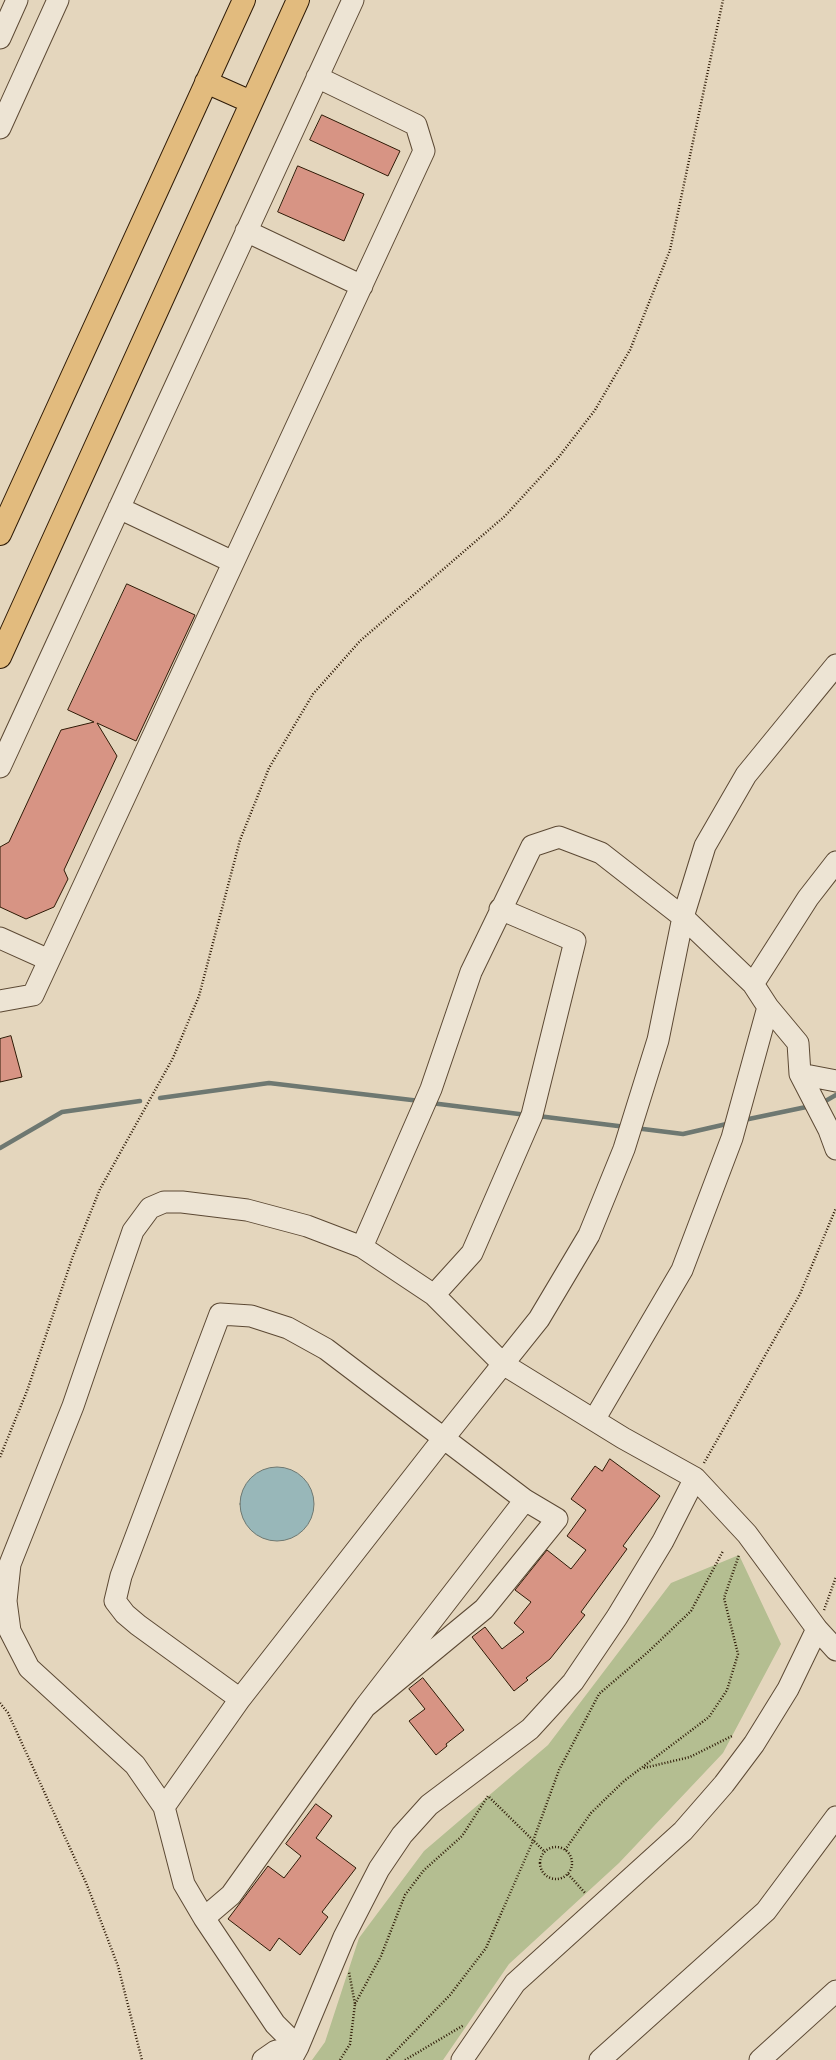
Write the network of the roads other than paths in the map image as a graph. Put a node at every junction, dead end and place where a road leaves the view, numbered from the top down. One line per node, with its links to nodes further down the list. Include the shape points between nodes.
1 (17, 0): 6 (street)
2 (58, 0): 10 (street)
3 (244, 0): 8 (main road)
4 (298, 0): 9 (main road)
5 (353, 0): 7 (street)
6 (0, 38)
7 (317, 77): 11 (street); 12 (street, via 416,125 424,152)
8 (206, 82): 9 (main road); 14 (main road)
9 (251, 102): 16 (main road)
10 (0, 128)
11 (246, 231): 12 (street); 13 (street)
12 (362, 286): 15 (street)
13 (119, 508): 15 (street); 18 (street)
14 (0, 534)
15 (233, 562): 23 (street)
16 (0, 657)
17 (836, 665): 21 (street, via 746,775 705,846)
18 (0, 767)
19 (836, 862): 24 (street, via 808,898)
20 (500, 910): 21 (street, via 532,846 559,837 602,853); 30 (street, via 471,972 431,1089); 31 (street, via 575,941 532,1115 472,1253)
21 (683, 917): 24 (street); 32 (street, via 658,1040 624,1149 589,1235 539,1319)
22 (0, 938): 23 (street)
23 (49, 960): 25 (street, via 33,995)
24 (753, 984): 26 (street)
25 (0, 1001)
26 (768, 1007): 27 (street, via 798,1043); 33 (street, via 732,1138 682,1270)
27 (800, 1074): 28 (street); 29 (street)
28 (836, 1081)
29 (836, 1149)
30 (362, 1247): 31 (street); 41 (street, via 308,1226 247,1210 182,1202 164,1202 150,1208 133,1231 73,1406 10,1564 6,1600 10,1631 29,1668 135,1765)
31 (434, 1295): 32 (street)
32 (503, 1364): 33 (street); 34 (street)
33 (594, 1420): 35 (street)
34 (443, 1439): 36 (street); 39 (street); 39 (street, via 320,1346 288,1328 258,1319 220,1314 121,1576 115,1601 138,1625)
35 (695, 1478): 37 (street, via 747,1534); 45 (street, via 659,1548 573,1682 530,1729 429,1805 402,1835 380,1869 344,1937)
36 (525, 1500): 40 (street); 40 (street, via 557,1519 484,1609)
37 (817, 1629): 38 (street); 47 (street, via 788,1689 754,1744 724,1784 683,1831 515,1983)
38 (836, 1650)
39 (240, 1699): 41 (street)
40 (365, 1707): 43 (street, via 231,1894)
41 (164, 1808): 43 (street, via 184,1884)
42 (836, 1817): 48 (street, via 766,1911)
43 (204, 1918): 45 (street)
44 (836, 1991): 49 (street)
45 (294, 2053): 46 (street, via 276,2051)
46 (263, 2060)
47 (462, 2060)
48 (600, 2060)
49 (760, 2060)

